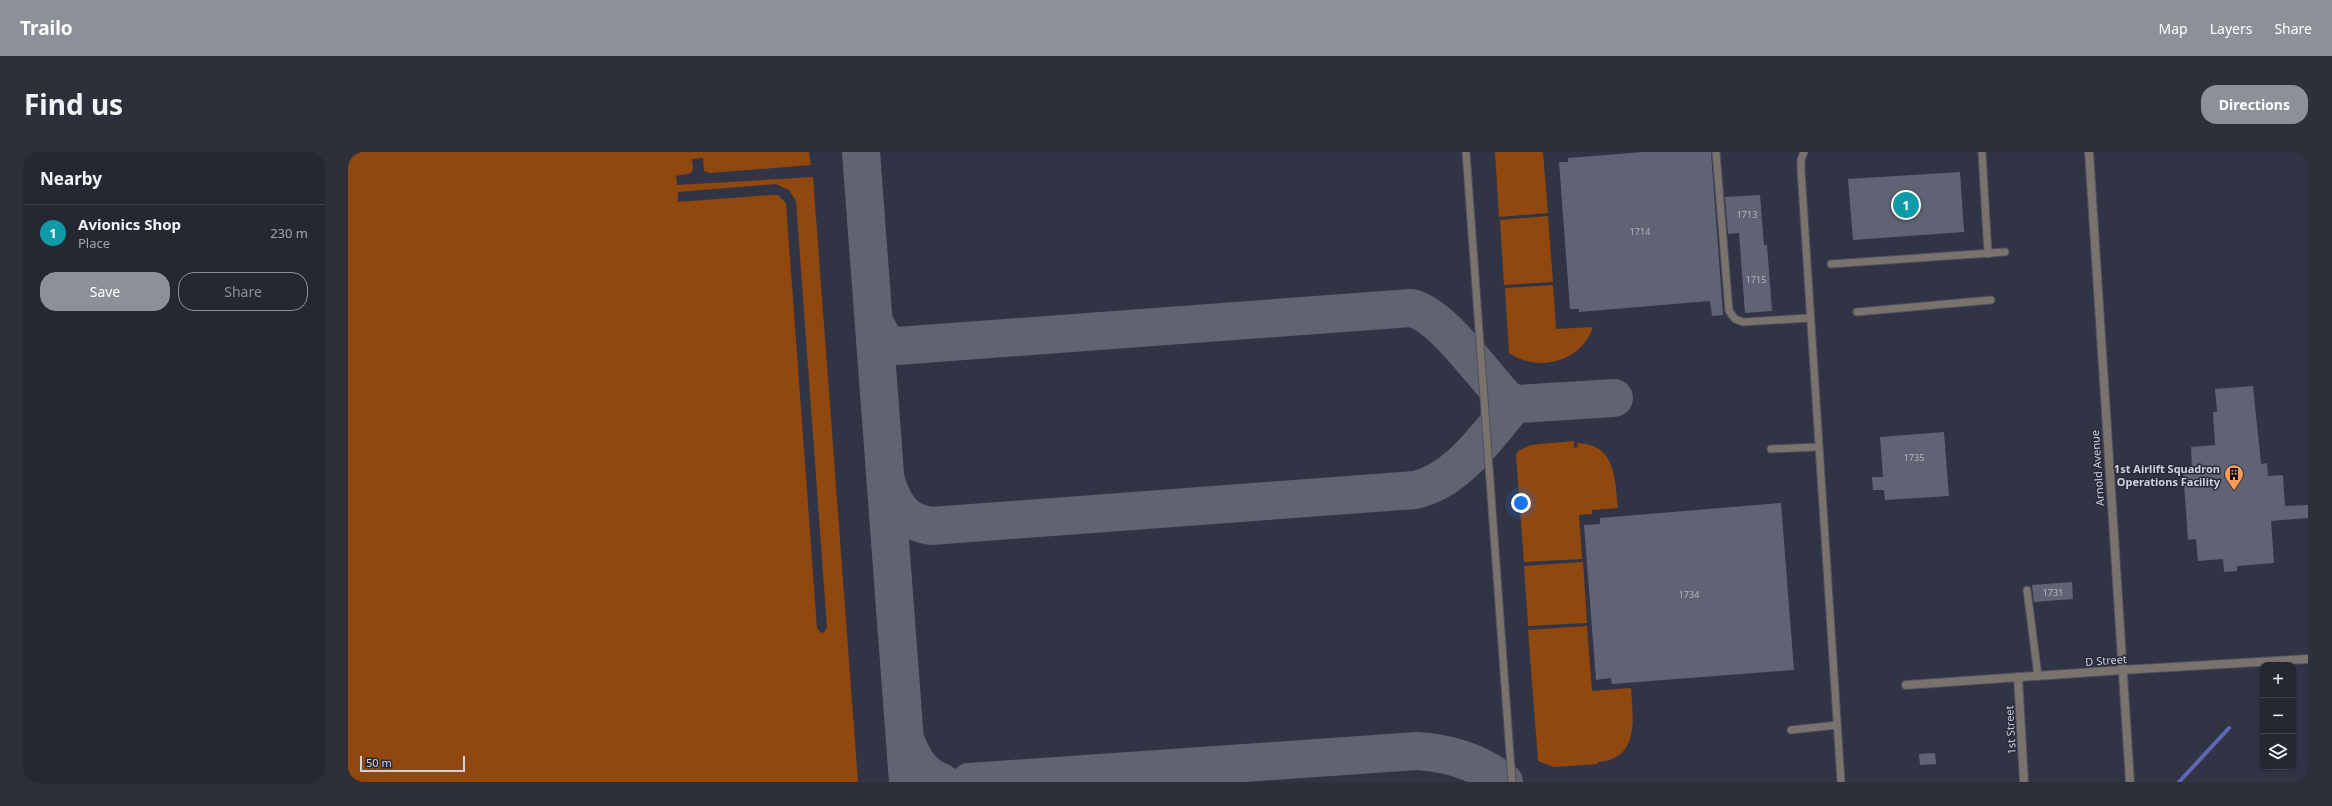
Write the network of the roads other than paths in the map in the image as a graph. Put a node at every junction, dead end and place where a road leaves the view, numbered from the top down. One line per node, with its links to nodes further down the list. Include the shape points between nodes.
1 (1466, 152): 22 (lane)
2 (1716, 152): 11 (lane, via 1729,311 1735,319 1743,322)
3 (1804, 152): 11 (lane, via 1801,170)
4 (1982, 152): 7 (lane)
5 (2089, 152): 16 (street, Arnold Avenue)
6 (2005, 252): 7 (lane)
7 (1988, 254): 8 (lane)
8 (1831, 264)
9 (1991, 300): 10 (lane)
10 (1857, 312)
11 (1809, 318): 12 (lane)
12 (1818, 447): 13 (lane); 20 (lane)
13 (1771, 450)
14 (2027, 590): 17 (lane)
15 (2308, 659): 16 (street, D Street)
16 (2122, 670): 17 (street, D Street); 25 (street, Arnold Avenue)
17 (2038, 676): 18 (street, D Street)
18 (2018, 678): 19 (street, D Street); 24 (street, 1st Street)
19 (1906, 685)
20 (1837, 724): 21 (lane); 23 (lane)
21 (1791, 730)
22 (1512, 782)
23 (1841, 782)
24 (2024, 782)
25 (2130, 782)

